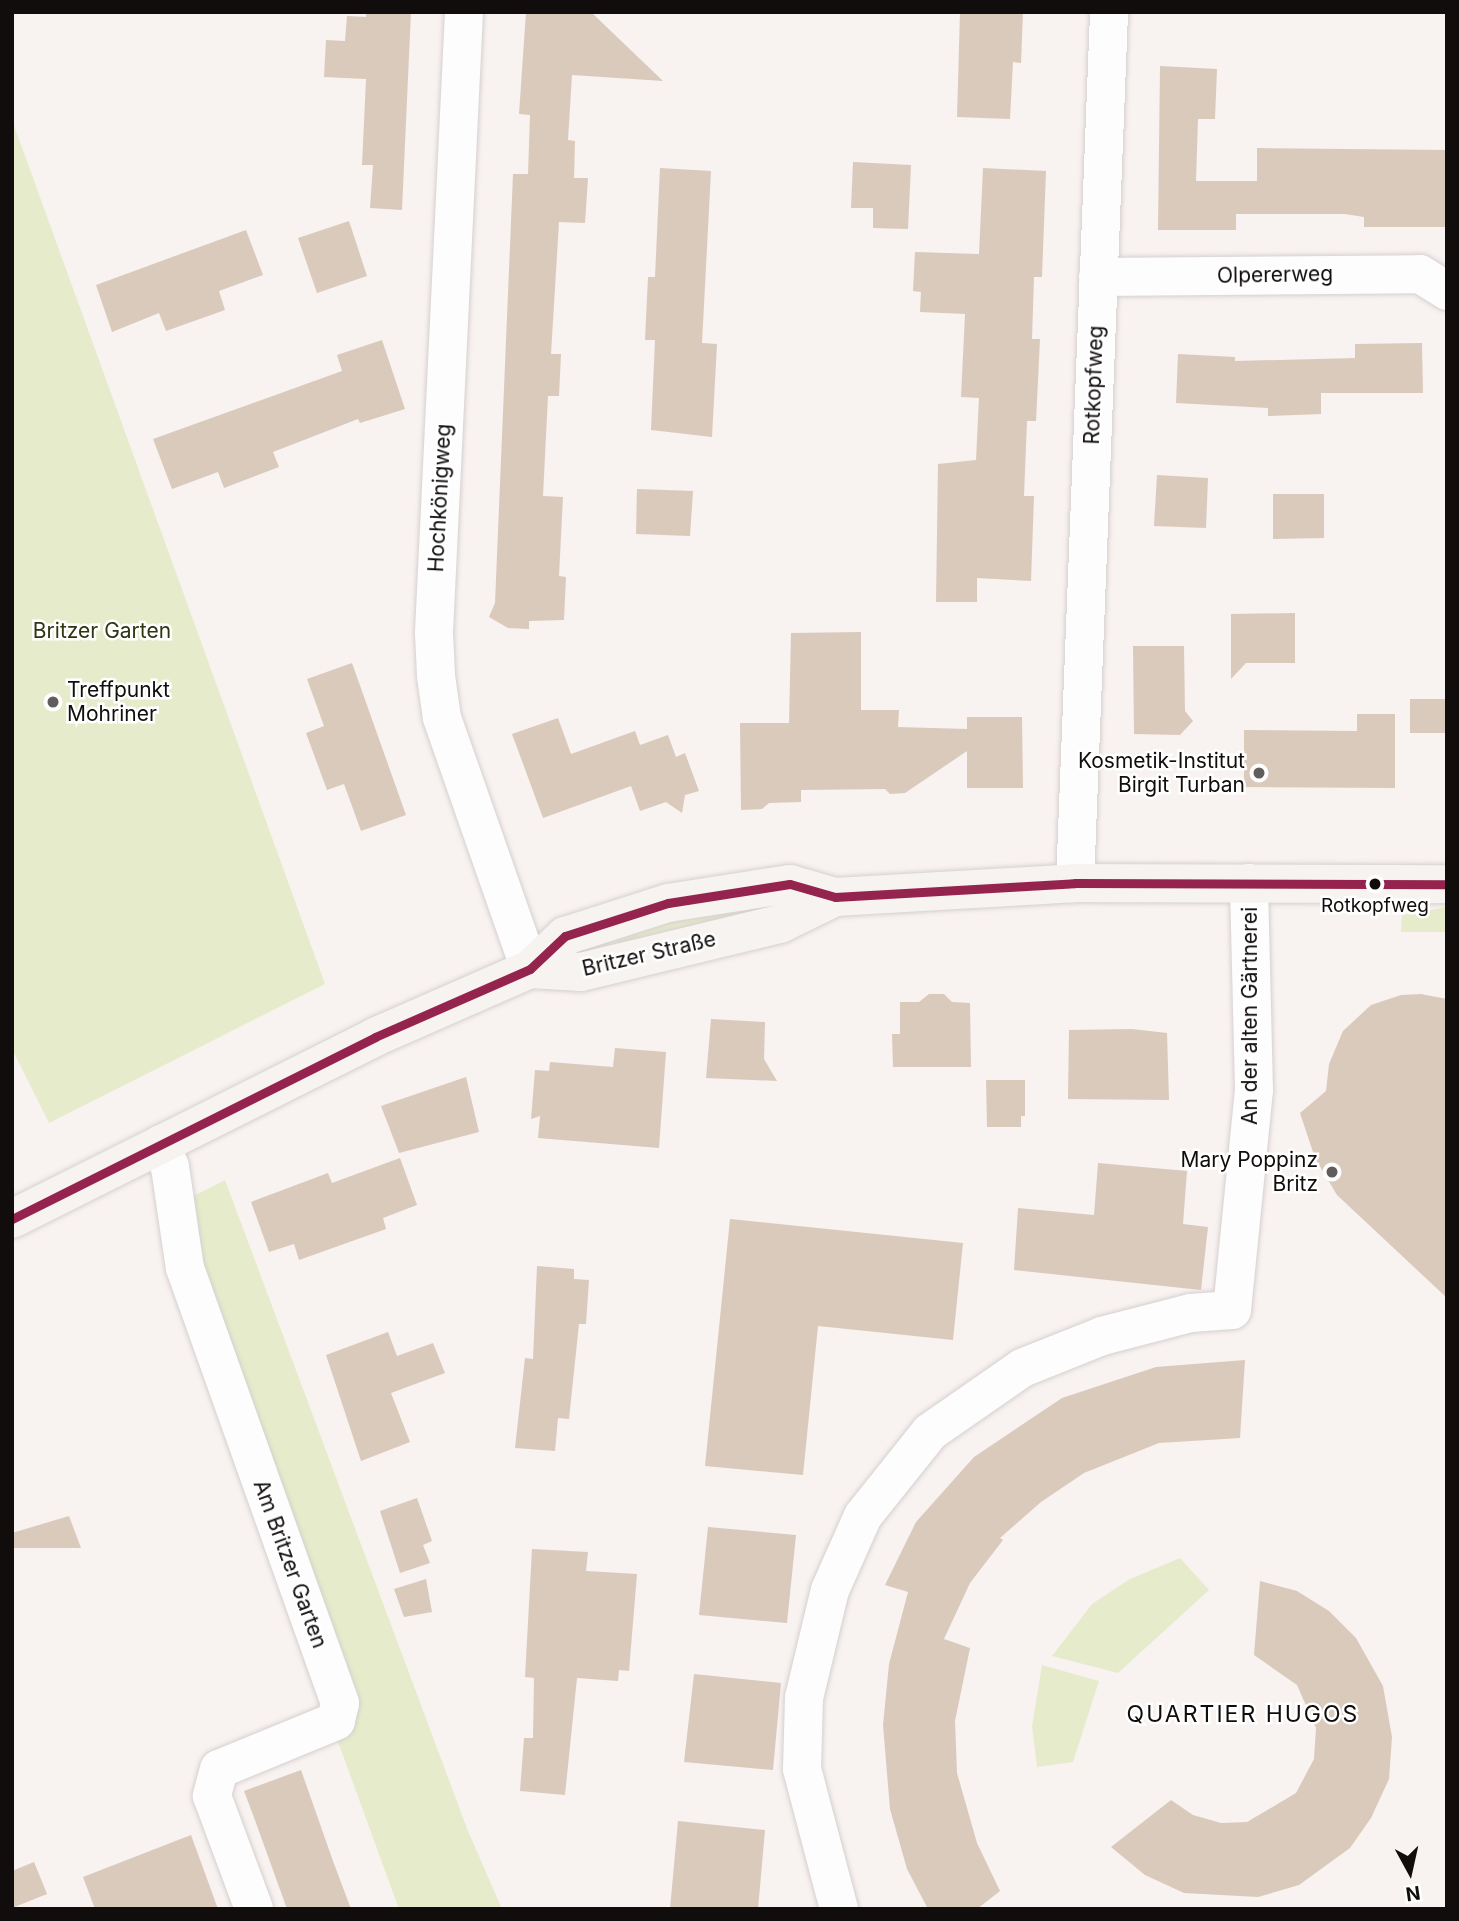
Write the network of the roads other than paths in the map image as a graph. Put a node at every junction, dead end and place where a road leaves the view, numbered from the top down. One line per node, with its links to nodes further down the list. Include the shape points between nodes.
1 (464, 12): 8 (street, Hochkönigweg, via 434,633 436,676 442,718)
2 (1109, 12): 3 (street, Rotkopfweg)
3 (1098, 277): 4 (street, Olpererweg, via 1420,274); 5 (street, Rotkopfweg)
4 (1447, 291)
5 (1075, 883): 6 (main road, Britzer Straße); 8 (main road, Britzer Straße, via 835,897 790,884 668,903 565,936)
6 (1249, 883): 7 (main road, Britzer Straße); 12 (street, An der alten Gärtnerei, via 1254,1090 1232,1310 1191,1313 1102,1336 1022,1368 930,1432 863,1516 830,1590 804,1698 803,1769)
7 (1447, 884)
8 (530, 969): 9 (main road, Britzer Straße, via 375,1037)
9 (161, 1144): 10 (main road, Britzer Straße); 11 (street, Am Britzer Garten, via 170,1167 185,1268 340,1703 336,1721 219,1769 212,1796)
10 (12, 1219)
11 (254, 1909)
12 (839, 1909)

